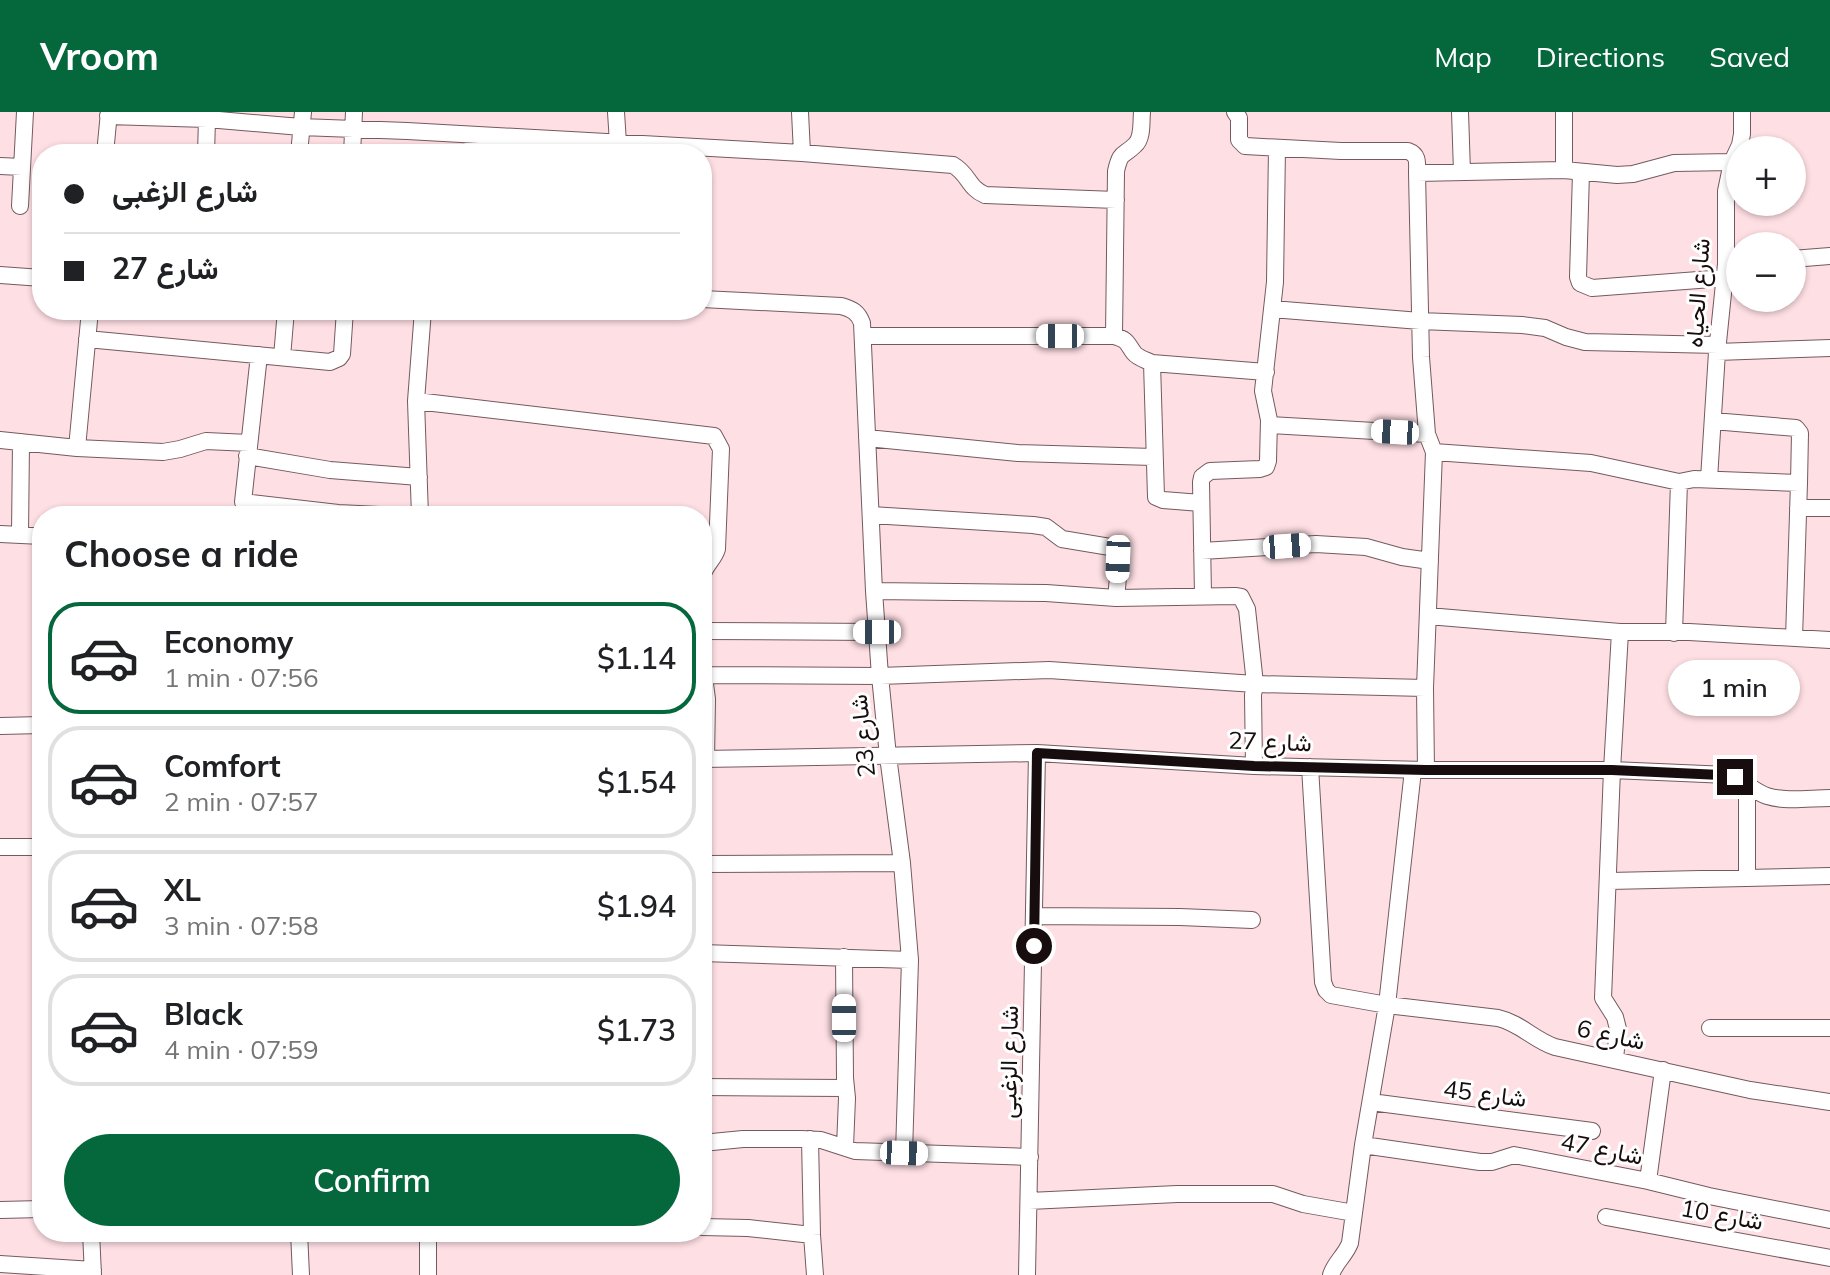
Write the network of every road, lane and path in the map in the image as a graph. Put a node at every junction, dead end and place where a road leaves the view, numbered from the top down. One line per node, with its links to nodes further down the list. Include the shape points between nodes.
1 (25, 112): 30 (street)
2 (407, 112): 15 (street)
3 (616, 112): 18 (street)
4 (800, 112): 27 (street)
5 (1142, 112): 34 (street, via 1137,143 1117,164)
6 (1235, 112): 25 (street, via 1241,143)
7 (1460, 112): 32 (street)
8 (1564, 112): 31 (street)
9 (1742, 112): 17 (street, شارع الحياه)
10 (108, 114): 11 (street); 19 (street)
11 (158, 115): 12 (street)
12 (207, 119): 13 (street); 20 (street)
13 (302, 120): 14 (street); 21 (street)
14 (354, 120): 15 (street); 22 (street)
15 (407, 131): 16 (street)
16 (473, 135): 18 (street); 23 (street)
17 (1742, 136)
18 (618, 143): 24 (street)
19 (106, 144)
20 (206, 144)
21 (300, 144)
22 (353, 144)
23 (473, 144)
24 (621, 144)
25 (1277, 148): 33 (street, via 1408,151 1417,159); 43 (street)
26 (712, 151): 27 (street)
27 (802, 153): 34 (street, via 953,165 985,195)
28 (1726, 162): 31 (street, via 1674,163 1617,175)
29 (0, 166): 30 (street)
30 (22, 167): 35 (street)
31 (1573, 171): 32 (street); 38 (street, via 1578,277 1584,285)
32 (1462, 172): 33 (street)
33 (1417, 173): 48 (street)
34 (1116, 200): 50 (street)
35 (20, 206)
36 (1830, 256): 37 (street)
37 (1806, 258)
38 (1726, 269)
39 (0, 275): 40 (street)
40 (32, 277)
41 (1726, 295): 52 (street, شارع الحياه)
42 (712, 300): 49 (street, شارع 23, via 841,306 858,314)
43 (1272, 309): 48 (street); 57 (street)
44 (89, 320): 51 (street)
45 (285, 320): 55 (street)
46 (344, 320): 55 (street, via 339,358 330,362)
47 (422, 320): 58 (street)
48 (1420, 321): 52 (street, via 1522,325 1585,342); 61 (street)
49 (863, 336): 50 (street); 62 (street, شارع 23)
50 (1114, 336): 56 (street)
51 (87, 339): 54 (street); 65 (street)
52 (1718, 348): 53 (street); 59 (street, شارع الحياه)
53 (1830, 348)
54 (259, 355): 55 (street); 66 (street)
55 (282, 357)
56 (1152, 363): 57 (street); 68 (street)
57 (1266, 372): 60 (street, via 1263,391)
58 (416, 401): 69 (street); 83 (street, via 714,436 721,449 717,549)
59 (1713, 421): 70 (street, شارع الحياه); 72 (street, via 1796,428)
60 (1269, 425): 61 (street); 73 (street, via 1266,467 1206,473)
61 (1427, 434): 67 (street)
62 (867, 438): 68 (street, via 1018,453); 78 (street, شارع 23)
63 (0, 440): 64 (street)
64 (21, 442): 65 (street); 80 (street)
65 (77, 448): 66 (street, via 163,452 206,441)
66 (248, 450): 69 (street, via 330,470); 74 (street, via 243,502)
67 (1434, 452): 71 (street, via 1591,463); 84 (street)
68 (1153, 457): 73 (street, via 1157,499)
69 (419, 477): 75 (street)
70 (1709, 479): 71 (street); 72 (street)
71 (1679, 482): 92 (street)
72 (1799, 483): 76 (street)
73 (1201, 503): 82 (street)
74 (275, 506)
75 (420, 506)
76 (1798, 508): 77 (street); 93 (street)
77 (1830, 508)
78 (871, 515): 85 (street, شارع 23); 87 (street, via 1033,525 1062,539 1110,547 1118,559)
79 (0, 534): 80 (street)
80 (20, 535): 81 (street)
81 (32, 536)
82 (1202, 551): 84 (street, via 1316,544 1366,547); 86 (street)
83 (712, 559)
84 (1430, 561): 88 (street)
85 (874, 591): 87 (street); 90 (street, شارع 23)
86 (1203, 595): 87 (street); 97 (street, via 1241,597 1245,603)
87 (1116, 598)
88 (1428, 616): 91 (street); 98 (street)
89 (712, 631): 90 (street)
90 (877, 632): 96 (street, شارع 23)
91 (1620, 632): 92 (street); 107 (street)
92 (1674, 633): 93 (street)
93 (1794, 638): 94 (street)
94 (1830, 640)
95 (712, 670): 96 (street)
96 (880, 676): 97 (street, via 1049,670); 102 (street, شارع 23)
97 (1255, 684): 98 (street); 104 (street)
98 (1425, 688): 106 (street)
99 (32, 725): 100 (street)
100 (0, 726)
101 (1037, 753): 102 (street, شارع 27); 104 (street, شارع 27); 117 (street, شارع الزغبى)
102 (888, 756): 103 (street, شارع 27); 112 (street, شارع 23)
103 (712, 759)
104 (1254, 766): 105 (street, شارع 27)
105 (1310, 767): 106 (street, شارع 27); 122 (street, شارع 6, via 1324,986 1331,995)
106 (1419, 770): 107 (street, شارع 27); 122 (street)
107 (1612, 770): 108 (street, شارع 27, via 1728,775); 116 (street)
108 (1747, 785): 109 (street, شارع 27, via 1780,799); 115 (street)
109 (1830, 798)
110 (0, 847): 111 (street)
111 (32, 847)
112 (902, 863): 113 (street); 121 (street, شارع 23)
113 (712, 864)
114 (1830, 876): 115 (street)
115 (1747, 878): 116 (street)
116 (1609, 881): 125 (street, via 1603,998 1618,1029)
117 (1034, 916): 118 (street); 137 (street, شارع الزغبى)
118 (1252, 920)
119 (712, 953): 120 (street)
120 (844, 957): 121 (street); 128 (street)
121 (910, 960): 136 (street, شارع 23)
122 (1387, 1005): 125 (street, شارع 6, via 1507,1020 1546,1044); 129 (street)
123 (1710, 1028): 124 (street)
124 (1830, 1028)
125 (1615, 1059): 126 (street, شارع 6)
126 (1663, 1070): 130 (street, شارع 6); 138 (street)
127 (712, 1087): 128 (street)
128 (846, 1088): 135 (street)
129 (1371, 1102): 131 (street, شارع 45); 134 (street)
130 (1830, 1102)
131 (1592, 1131)
132 (810, 1139): 133 (street); 135 (street); 146 (street)
133 (712, 1142)
134 (1363, 1145): 138 (street, شارع 47, via 1486,1163 1514,1155); 142 (street)
135 (845, 1147): 136 (street)
136 (904, 1153): 137 (street)
137 (1030, 1157): 139 (street, شارع الزغبى)
138 (1648, 1181): 144 (street, شارع 47)
139 (1029, 1201): 142 (street, via 1273,1194); 156 (street, شارع الزغبى)
140 (32, 1209): 141 (street)
141 (0, 1210)
142 (1354, 1213): 157 (street, via 1350,1243)
143 (1606, 1217): 150 (street, شارع 10)
144 (1830, 1220)
145 (712, 1227): 146 (street)
146 (812, 1235): 155 (street)
147 (91, 1242): 152 (street)
148 (299, 1242): 153 (street)
149 (428, 1242): 154 (street)
150 (1830, 1258)
151 (0, 1264): 152 (street)
152 (93, 1273)
153 (301, 1275)
154 (428, 1275)
155 (815, 1275)
156 (1027, 1275)
157 (1331, 1275)

